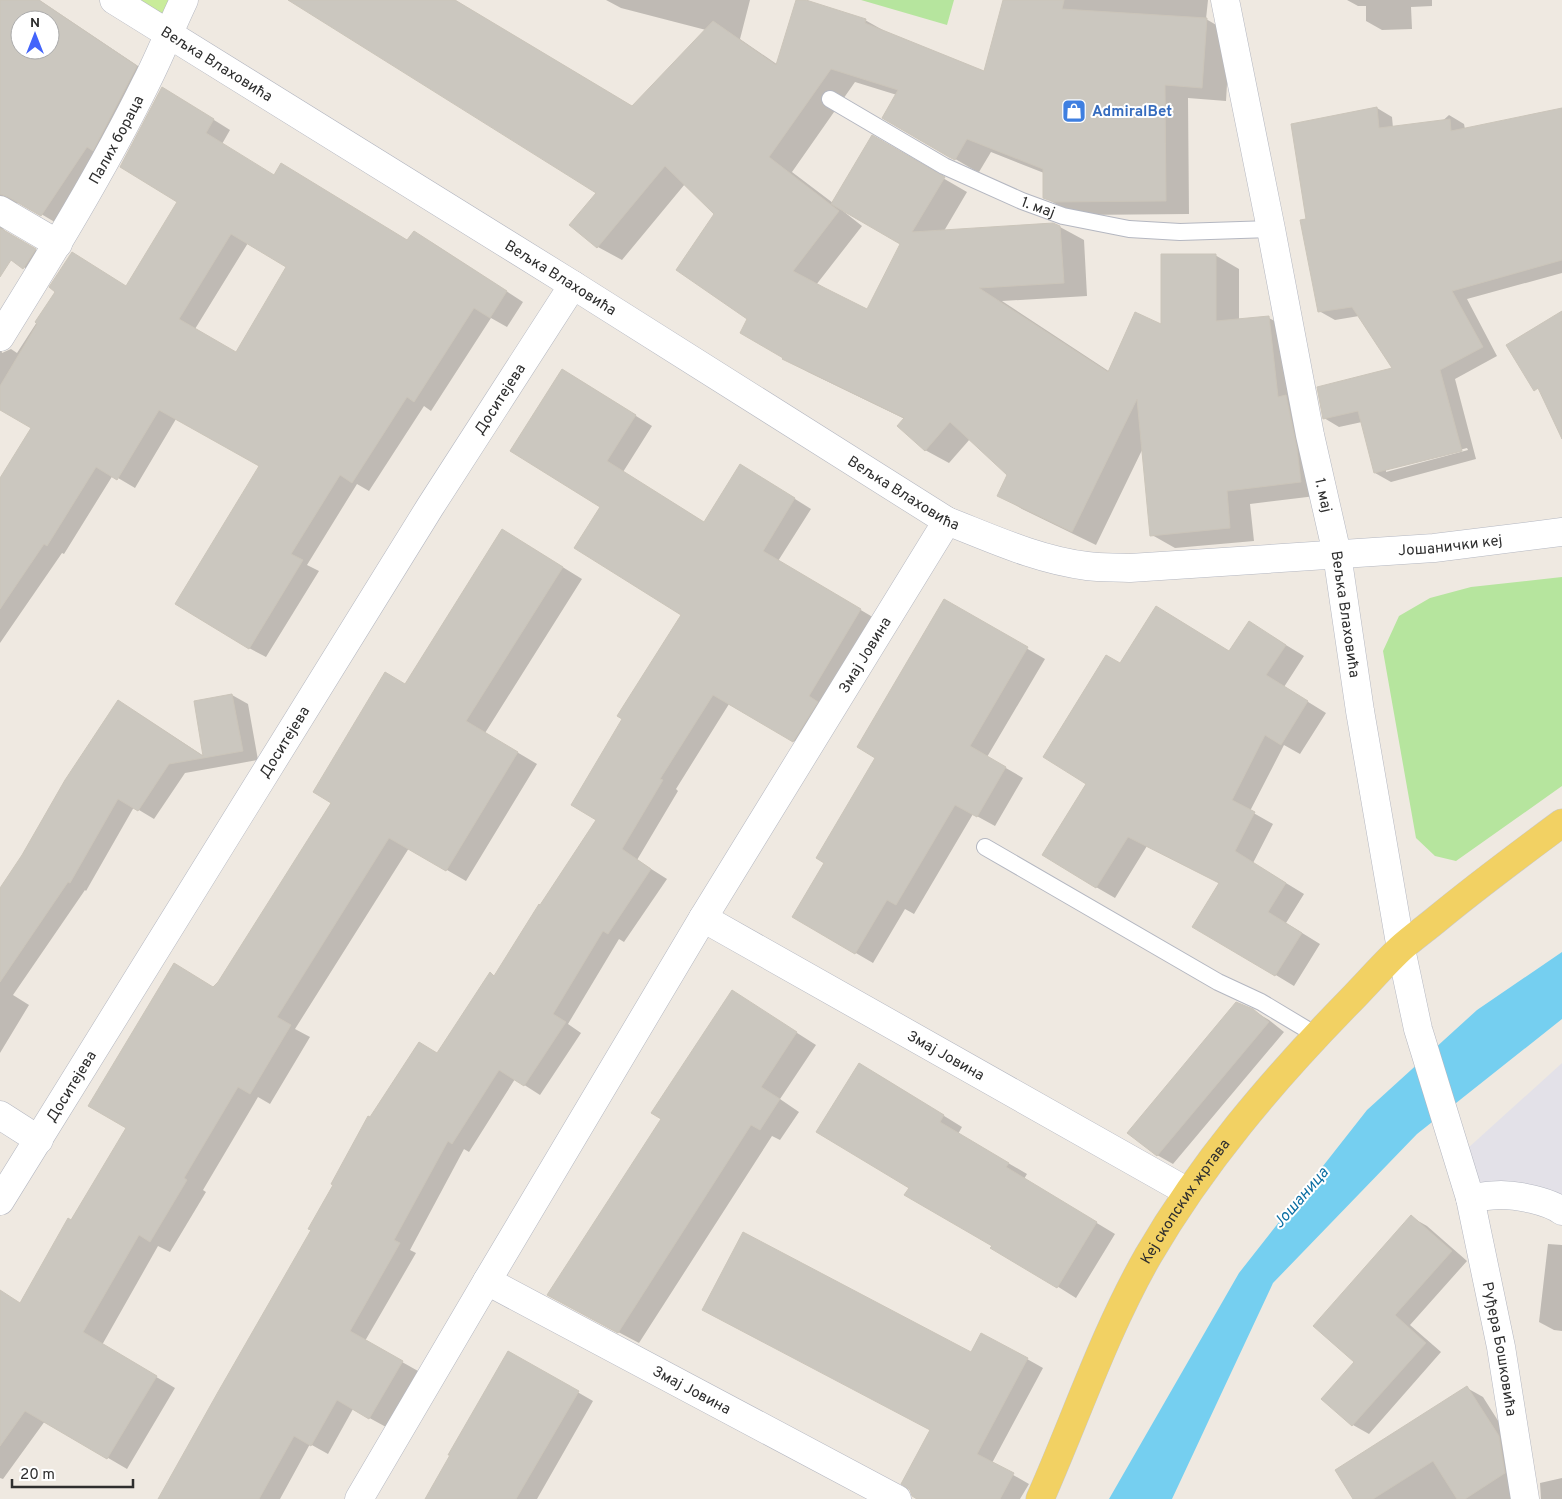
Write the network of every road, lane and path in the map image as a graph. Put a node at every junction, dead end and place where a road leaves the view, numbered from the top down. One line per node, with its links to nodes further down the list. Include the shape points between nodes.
1 (114, 0): 4 (street, Вељка Влаховића)
2 (184, 0): 4 (street, Палих бораца)
3 (1225, 0): 7 (street, 1. мај)
4 (168, 33): 8 (street, Палих бораца, via 147,82); 9 (street, Вељка Влаховића)
5 (830, 99): 7 (lane, 1. мај, via 944,166 1064,216 1129,229 1180,232)
6 (0, 210): 8 (street)
7 (1271, 229): 13 (street, 1. мај, via 1310,435)
8 (58, 244): 10 (street, Палих бораца)
9 (573, 285): 11 (street, Вељка Влаховића); 20 (street, Доситејева, via 415,532)
10 (0, 337)
11 (947, 521): 13 (street, Вељка Влаховића, via 1009,546 1087,566 1130,568); 16 (street, Змај Јовина)
12 (1562, 532): 13 (street, Јошанички кеј, via 1434,548)
13 (1337, 554): 17 (street, Вељка Влаховића)
14 (1562, 823): 17 (main road, via 1494,873)
15 (985, 847): 18 (lane)
16 (703, 918): 22 (street, Змај Јовина); 26 (street, Змај Јовина)
17 (1401, 949): 18 (main road, Кеј скопских жртава); 21 (street, Вељка Влаховића, via 1418,1029)
18 (1316, 1035): 22 (main road, Кеј скопских жртава, via 1219,1149)
19 (0, 1115): 20 (street)
20 (39, 1140): 24 (street, Доситејева)
21 (1457, 1158): 23 (street, Руђера Бошковића)
22 (1188, 1192): 29 (main road, Кеј скопских жртава, via 1148,1256 1122,1306)
23 (1470, 1198): 25 (street, via 1502,1195 1527,1198); 30 (street, Руђера Бошковића, via 1501,1347)
24 (0, 1201)
25 (1562, 1210)
26 (487, 1281): 27 (street, Змај Јовина); 28 (street, Змај Јовина)
27 (359, 1499)
28 (898, 1499)
29 (1040, 1499)
30 (1525, 1499)

